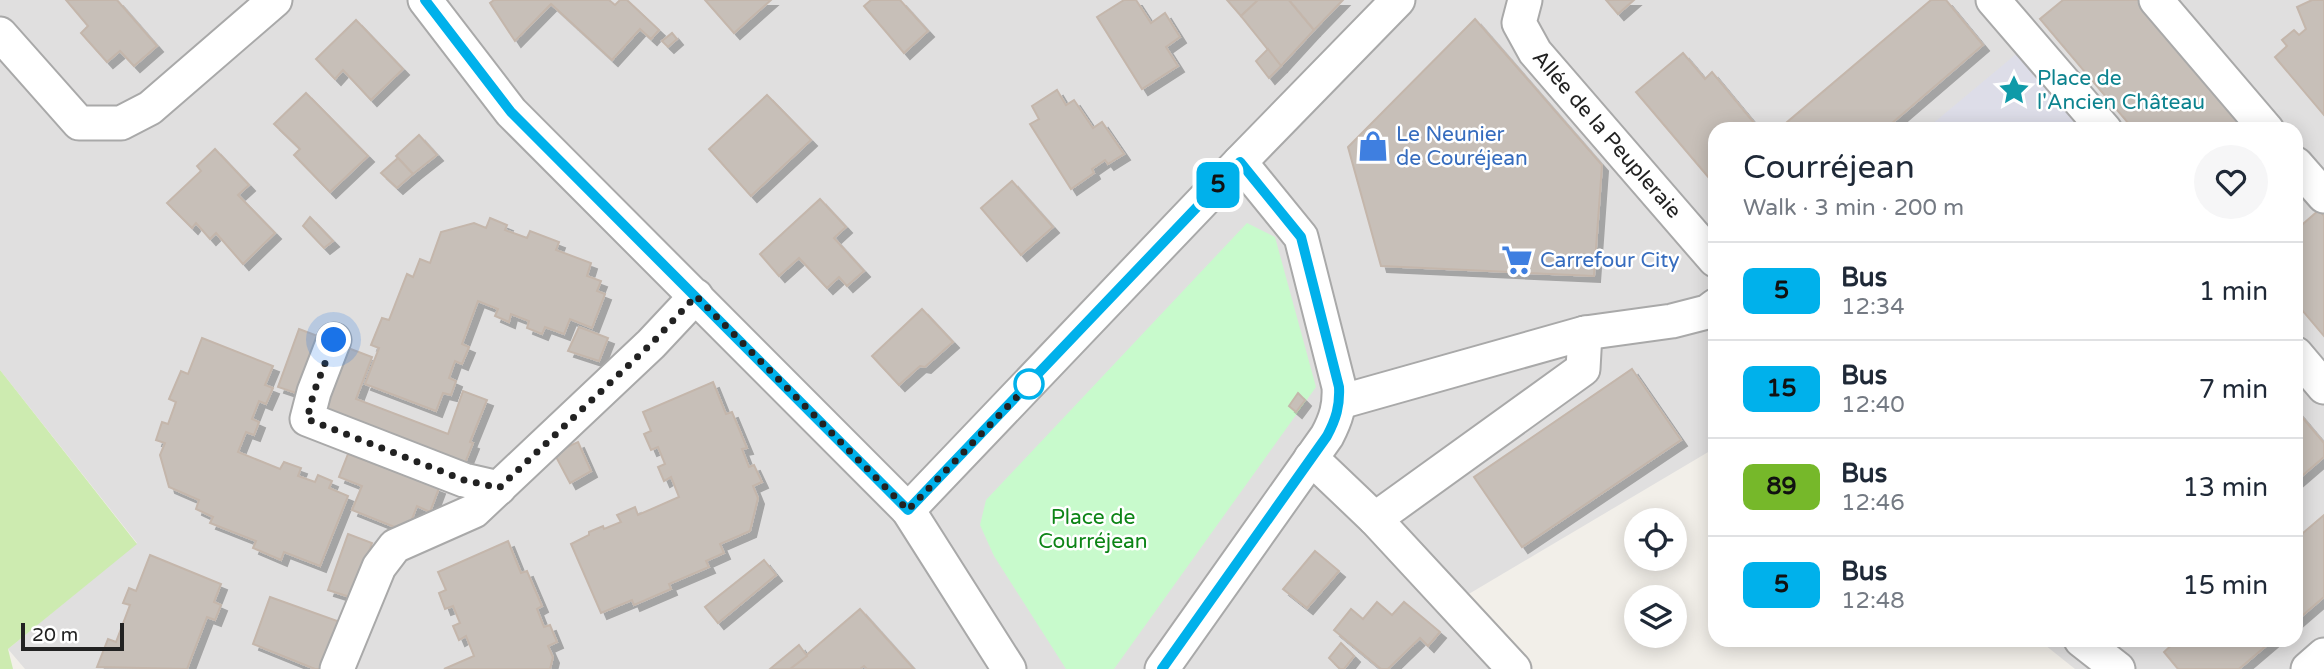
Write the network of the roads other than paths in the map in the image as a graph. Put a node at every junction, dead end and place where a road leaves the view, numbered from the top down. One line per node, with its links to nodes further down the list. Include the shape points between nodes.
1 (275, 0): 7 (street, via 150,108 121,122 79,123)
2 (425, 0): 12 (street, via 511,112)
3 (1398, 0): 10 (street)
4 (1525, 0): 11 (street, Allée de la Peupleraie, via 1519,23 1535,52)
5 (2156, 0): 9 (street)
6 (2003, 4): 8 (street)
7 (0, 34)
8 (2099, 122)
9 (2260, 122)
10 (1240, 162): 18 (street, via 1301,237); 21 (street)
11 (1708, 252)
12 (696, 296): 20 (street); 21 (street)
13 (1708, 311): 14 (street)
14 (1585, 333): 18 (street); 22 (street, via 1583,369)
15 (334, 340): 20 (street, via 307,419 464,480)
16 (2303, 362): 17 (street)
17 (2324, 387)
18 (1340, 402): 19 (street, via 1336,419)
19 (1311, 458): 22 (street); 27 (street)
20 (499, 488): 25 (street, via 474,511 395,546 379,567)
21 (908, 510): 26 (street)
22 (1376, 519): 28 (street)
23 (2090, 647): 29 (street)
24 (2324, 656): 30 (street)
25 (337, 669)
26 (1009, 669)
27 (1162, 669)
28 (1514, 669)
29 (2118, 669)
30 (2308, 669)

